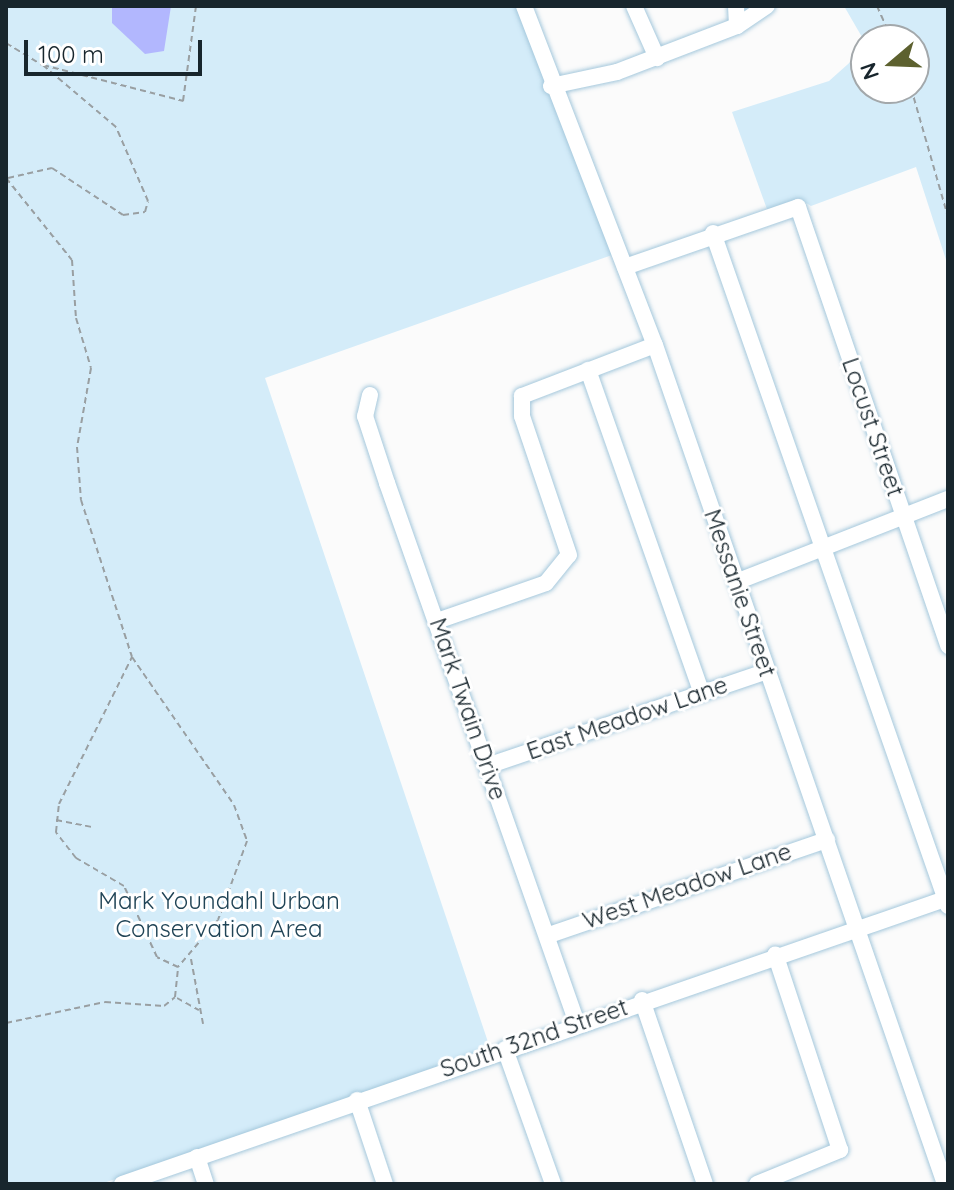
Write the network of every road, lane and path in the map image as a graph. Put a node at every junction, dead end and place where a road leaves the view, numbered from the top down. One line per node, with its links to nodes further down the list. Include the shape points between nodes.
1 (196, 6): 9 (path, via 183,101)
2 (524, 6): 10 (street, Messanie Street)
3 (634, 6): 8 (street)
4 (736, 6): 6 (street)
5 (767, 6): 6 (street)
6 (737, 26): 8 (street)
7 (6, 43): 9 (path)
8 (657, 58): 10 (street)
9 (43, 65): 12 (path, via 116,127 148,201 145,212 123,215 52,168)
10 (551, 86): 15 (street, Messanie Street)
11 (916, 104): 13 (path)
12 (6, 179): 25 (path, via 72,260 76,318 91,368 77,447 81,500)
13 (948, 217)
14 (713, 233): 15 (street); 20 (street, Locust Street, via 798,207); 21 (street)
15 (625, 267): 16 (street, Messanie Street)
16 (655, 345): 17 (street); 22 (street, Messanie Street)
17 (588, 370): 23 (street, via 530,391 520,404 569,555 562,571); 27 (street)
18 (370, 395): 23 (street, Mark Twain Drive, via 365,416)
19 (948, 499): 20 (street)
20 (903, 516): 21 (street); 24 (street, Locust Street)
21 (820, 547): 22 (street); 32 (street)
22 (736, 582): 26 (street, Messanie Street)
23 (437, 621): 28 (street, Mark Twain Drive)
24 (948, 646)
25 (132, 657): 29 (path); 36 (path, via 234,805 247,841 218,920)
26 (767, 671): 27 (street, East Meadow Lane); 31 (street, Messanie Street)
27 (702, 693): 28 (street, East Meadow Lane)
28 (487, 766): 34 (street, Mark Twain Drive)
29 (55, 820): 30 (path); 37 (path, via 64,847 124,886 157,957)
30 (91, 827)
31 (827, 840): 33 (street, Messanie Street); 34 (street, West Meadow Lane)
32 (947, 901): 33 (street, South 32nd Street)
33 (858, 927): 35 (street, South 32nd Street); 53 (street, Messanie Street)
34 (549, 935): 42 (street, Mark Twain Drive)
35 (775, 954): 39 (street, South 32nd Street); 52 (street, via 841,1140 833,1158)
36 (191, 959): 37 (path); 40 (path)
37 (178, 967): 38 (path)
38 (175, 997): 40 (path); 41 (path, via 164,1006 105,1002)
39 (642, 1000): 42 (street, South 32nd Street); 51 (street)
40 (200, 1011): 43 (path)
41 (6, 1023)
42 (577, 1023): 44 (street, South 32nd Street)
43 (203, 1024)
44 (505, 1049): 45 (street, South 32nd Street); 50 (street)
45 (357, 1100): 46 (street, South 32nd Street); 49 (street)
46 (197, 1157): 47 (street, South 32nd Street); 48 (street)
47 (122, 1184)
48 (206, 1184)
49 (385, 1184)
50 (553, 1184)
51 (705, 1184)
52 (757, 1184)
53 (945, 1184)

